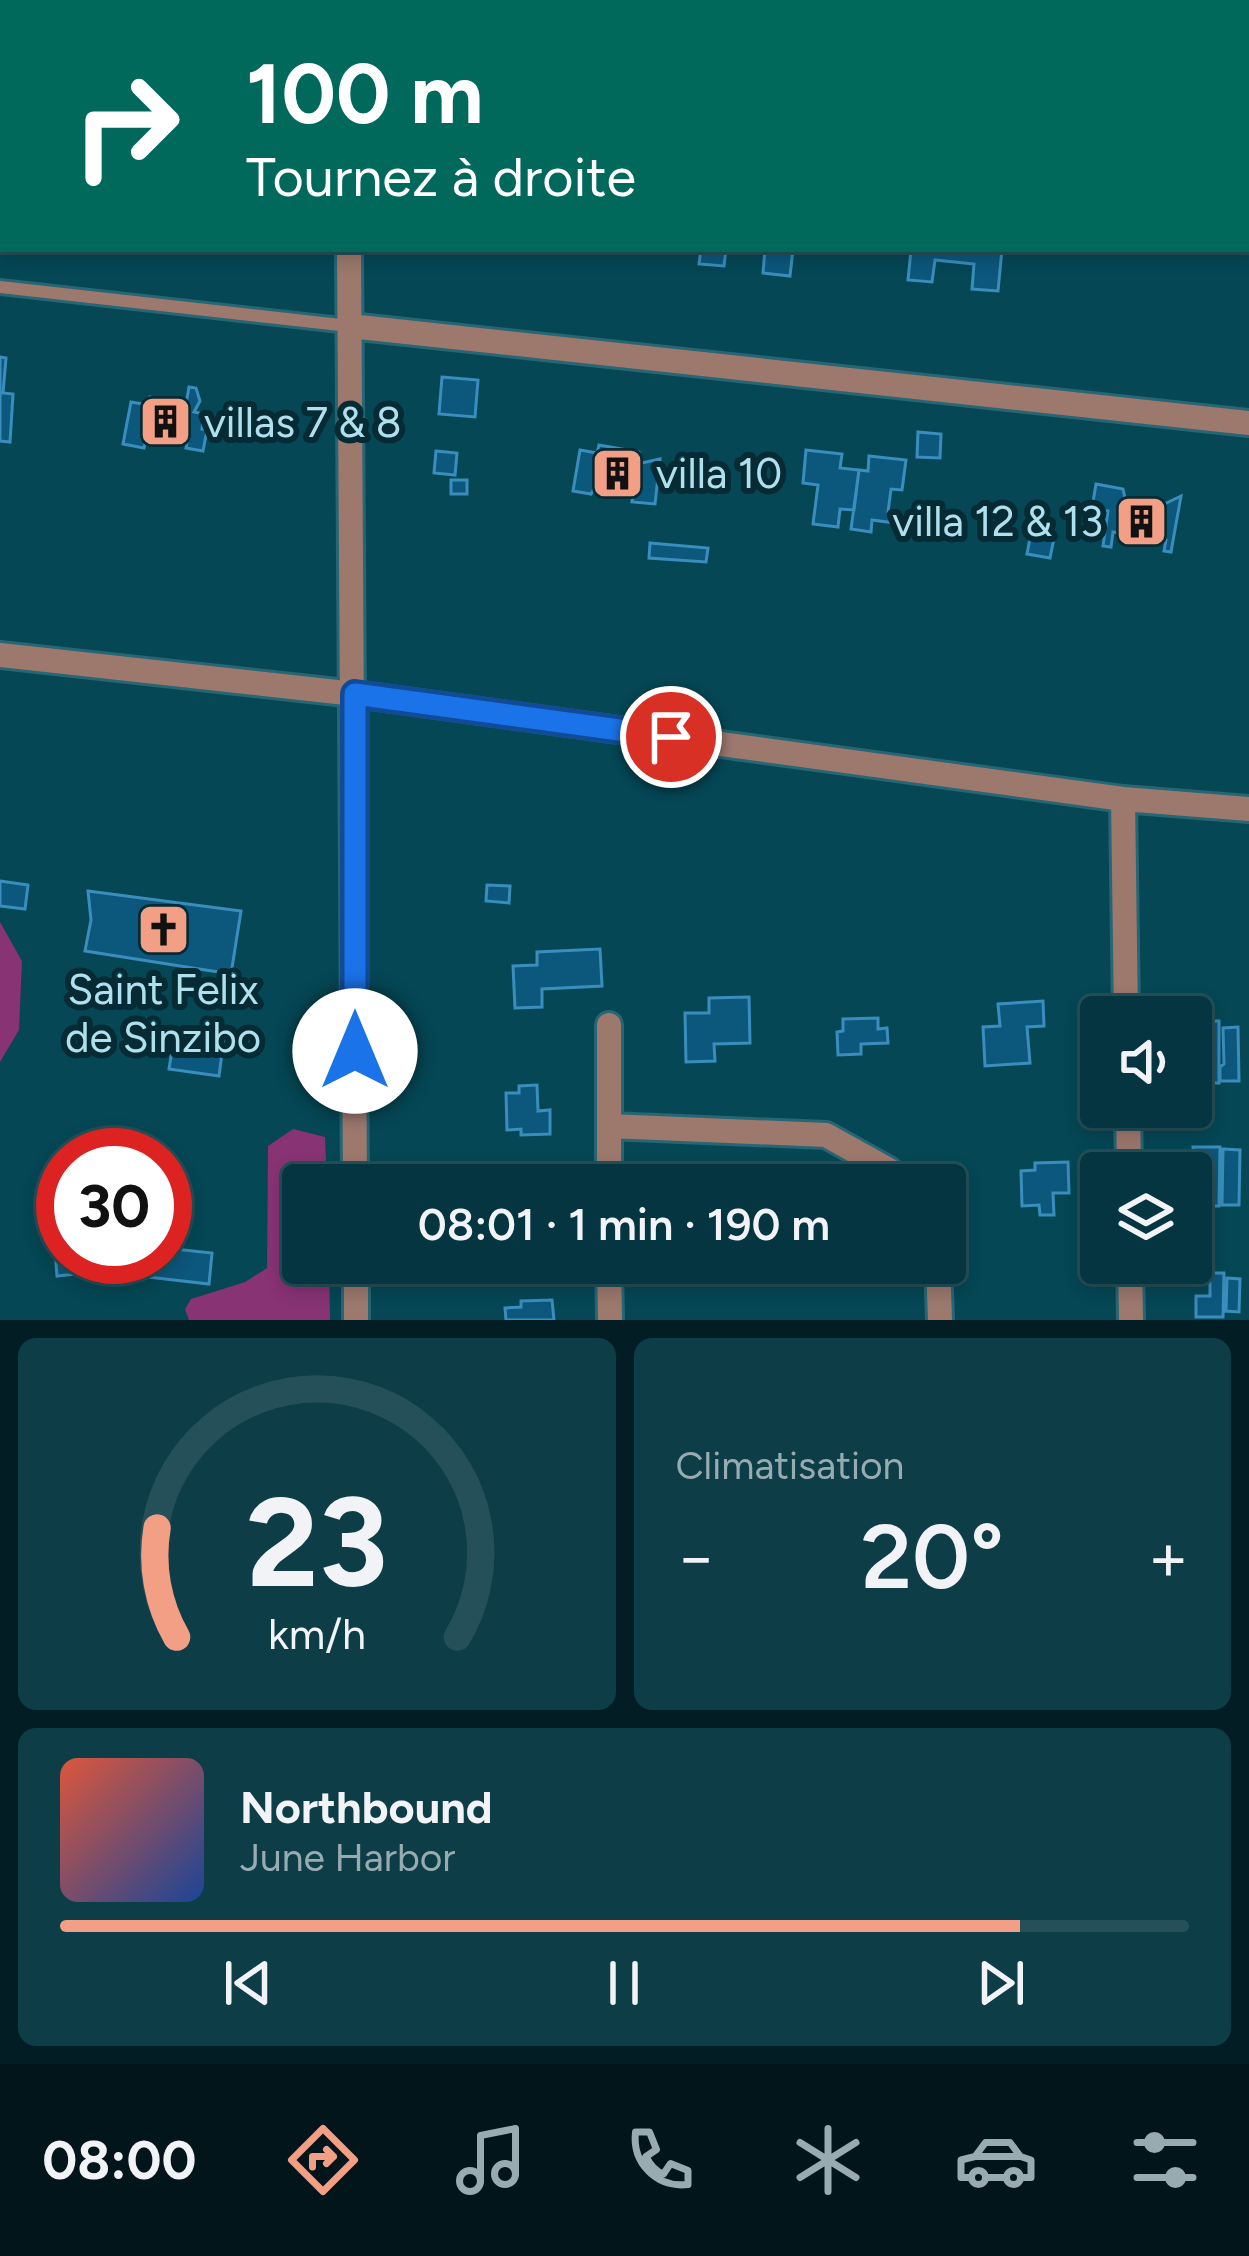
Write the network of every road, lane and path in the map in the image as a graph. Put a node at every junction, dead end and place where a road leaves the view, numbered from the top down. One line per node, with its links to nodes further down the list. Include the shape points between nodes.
1 (349, 252): 3 (street)
2 (0, 287): 3 (lane)
3 (350, 326): 4 (street); 6 (street)
4 (1249, 423)
5 (0, 655): 6 (street)
6 (355, 694): 7 (street); 12 (street)
7 (1124, 799): 8 (street); 9 (street)
8 (1249, 809)
9 (1126, 996)
10 (609, 1024): 11 (street)
11 (609, 1126): 13 (street); 14 (street, via 826,1135)
12 (356, 1164)
13 (609, 1164)
14 (878, 1164)
15 (356, 1284): 19 (street)
16 (609, 1284): 20 (street)
17 (939, 1284): 21 (street)
18 (1130, 1284): 22 (street)
19 (356, 1320)
20 (610, 1320)
21 (940, 1320)
22 (1130, 1320)

